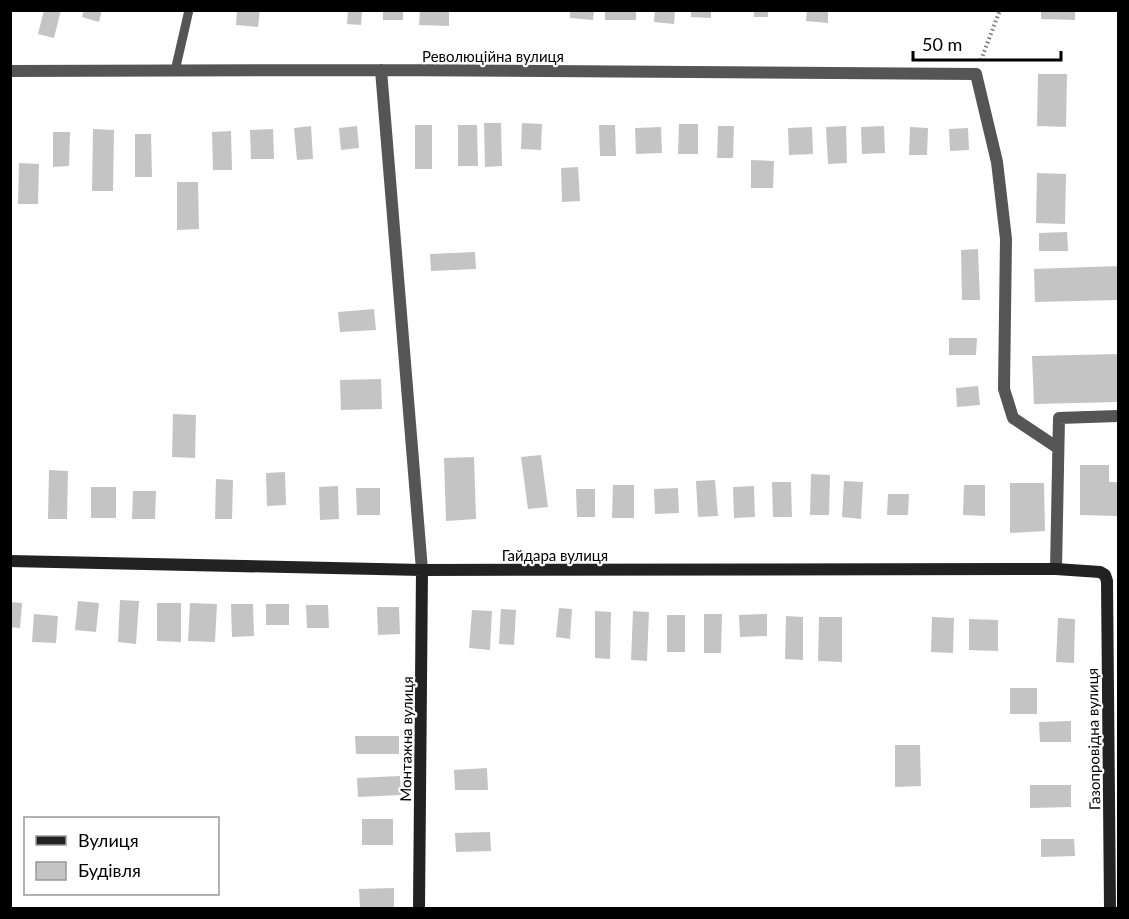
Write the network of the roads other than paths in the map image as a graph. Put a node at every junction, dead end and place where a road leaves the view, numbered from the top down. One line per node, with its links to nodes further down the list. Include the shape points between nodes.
1 (189, 10): 4 (lane)
2 (381, 70): 4 (street, Революційна вулиця); 6 (street, Революційна вулиця, via 976,74 997,162 1006,239 1004,389 1013,418); 8 (street)
3 (10, 71): 4 (street, Революційна вулиця)
4 (175, 71)
5 (1119, 416): 6 (street, via 1059,418)
6 (1058, 448): 9 (street)
7 (10, 561): 8 (street, Гайдара вулиця)
8 (422, 570): 9 (street, Гайдара вулиця); 11 (street, Монтажна вулиця)
9 (1056, 570): 10 (street, Гайдара вулиця)
10 (1100, 572): 12 (street, Газопровідна вулиця, via 1107,581)
11 (419, 909)
12 (1110, 909)

